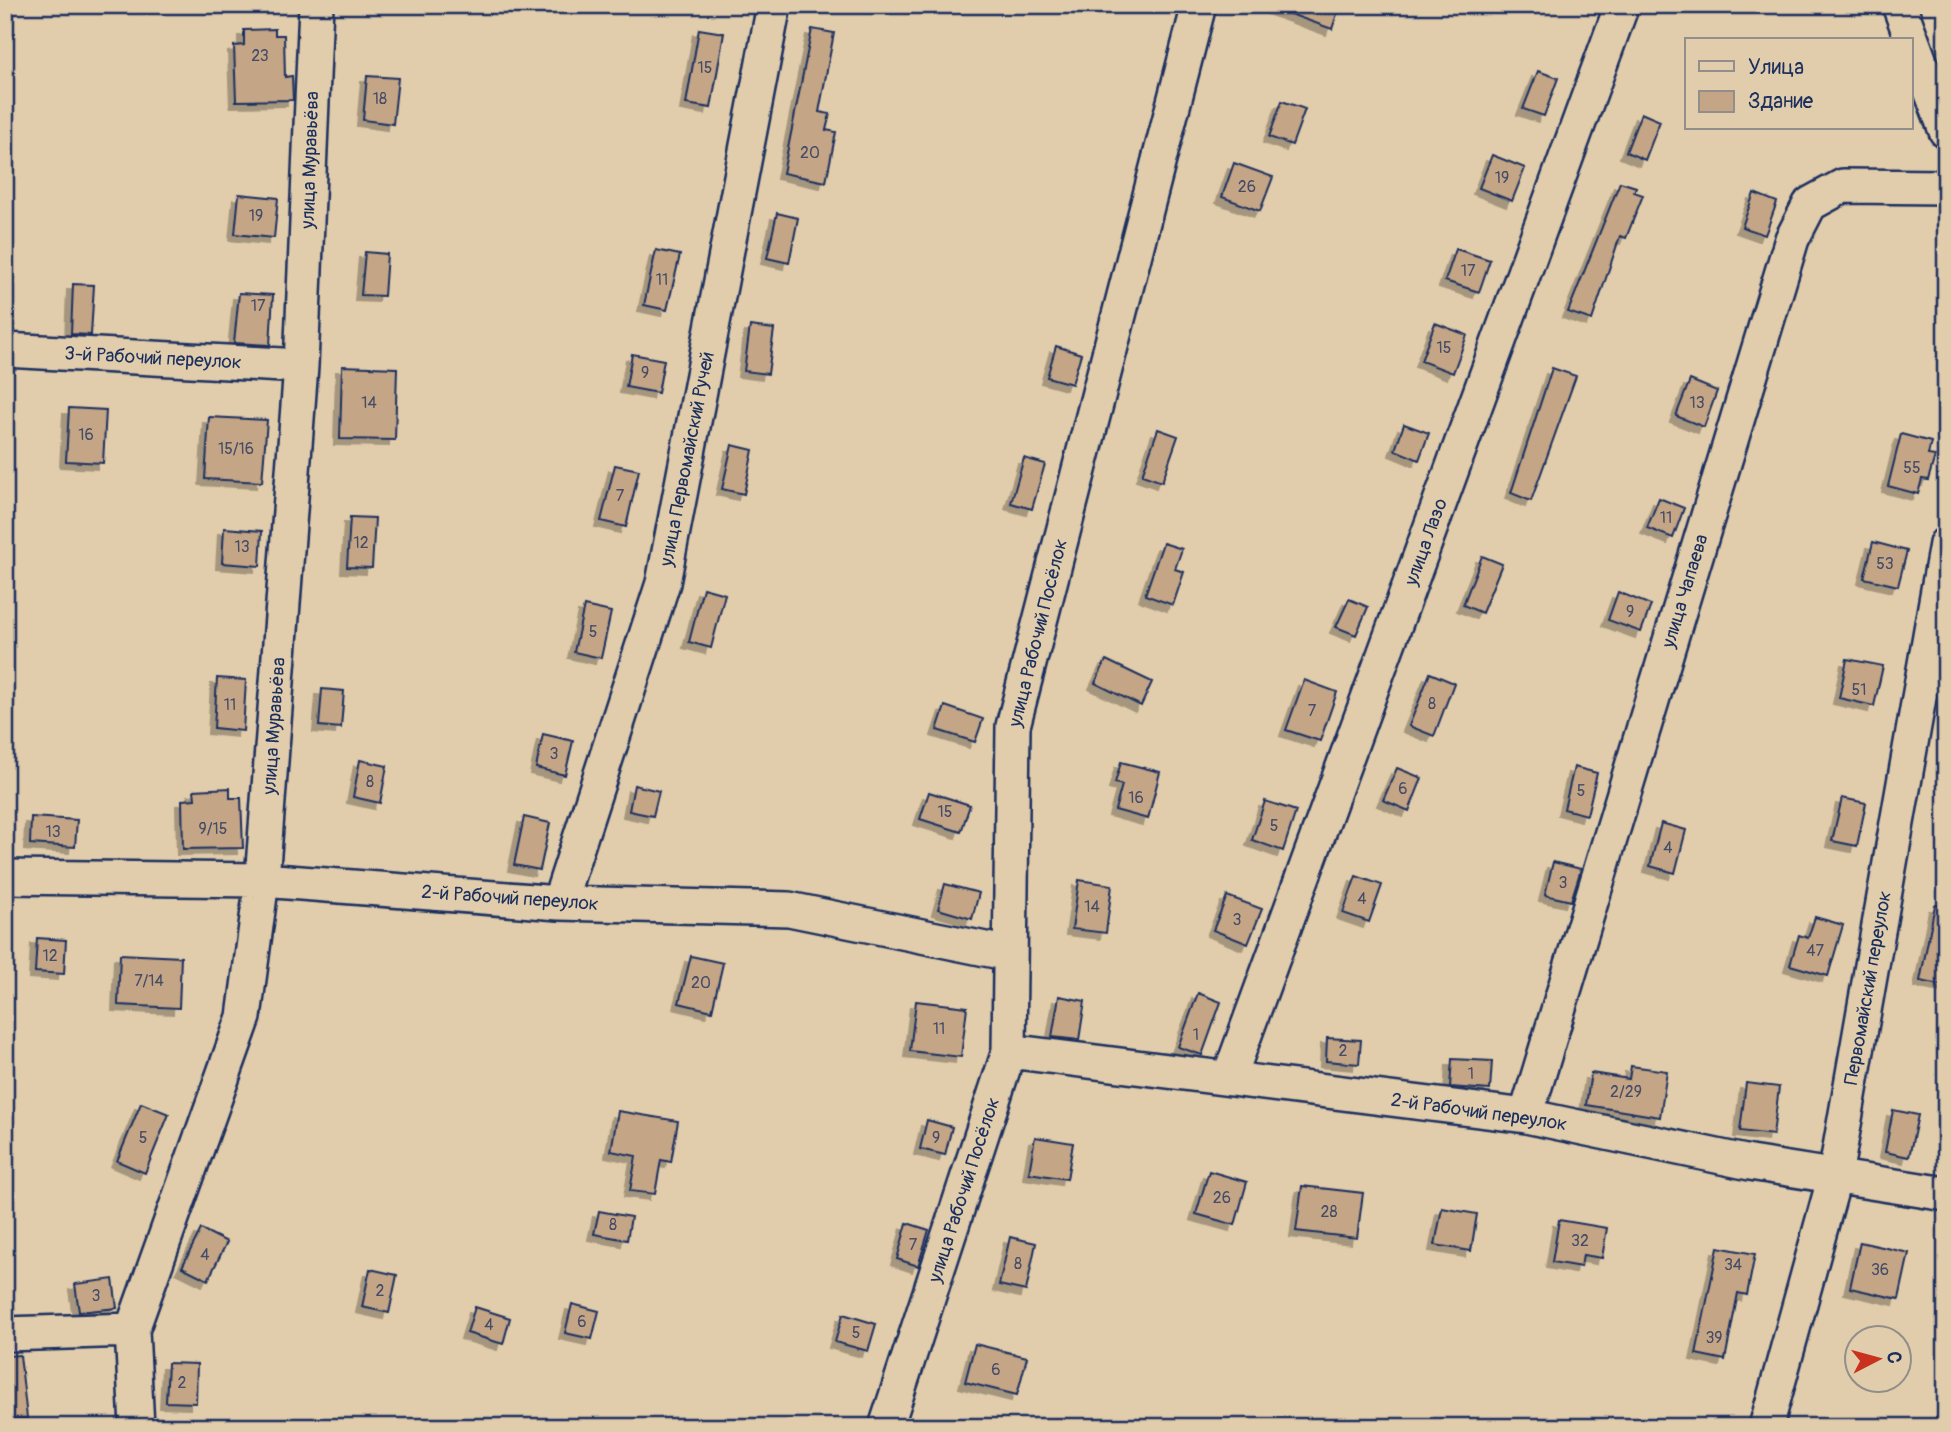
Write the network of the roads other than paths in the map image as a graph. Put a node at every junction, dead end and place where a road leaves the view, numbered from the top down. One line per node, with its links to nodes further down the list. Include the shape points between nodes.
1 (316, 5): 11 (street, улица Муравьёва)
2 (774, 5): 15 (street, улица Первомайский Ручей, via 663,583)
3 (1199, 5): 16 (street, улица Рабочий Посёлок, via 1013,726)
4 (1622, 5): 18 (street, улица Лазо)
5 (1899, 5): 6 (street)
6 (1911, 38)
7 (1912, 40): 8 (street)
8 (1946, 131)
9 (1946, 187): 19 (street, улица Чапаева, via 1843,186 1810,204 1792,239)
10 (5, 350): 11 (street, 3-й Рабочий переулок)
11 (301, 366): 14 (street, улица Муравьёва)
12 (1946, 544): 20 (street, Первомайский переулок)
13 (5, 877): 14 (street, 2-й Рабочий переулок)
14 (262, 880): 15 (street, 2-й Рабочий переулок); 22 (street, улица Муравьёва, via 244,1017)
15 (559, 903): 16 (street, 2-й Рабочий переулок, via 789,909)
16 (1010, 954): 17 (street, улица Рабочий Посёлок)
17 (1009, 1051): 18 (street, 2-й Рабочий переулок); 25 (street, улица Рабочий Посёлок)
18 (1229, 1078): 19 (street, 2-й Рабочий переулок)
19 (1526, 1116): 20 (street, 2-й Рабочий переулок)
20 (1835, 1176): 21 (street, 2-й Рабочий переулок); 26 (street, Первомайский переулок)
21 (1946, 1194)
22 (132, 1330): 23 (street); 24 (street, улица Муравьёва)
23 (5, 1334)
24 (137, 1427)
25 (887, 1427)
26 (1766, 1427)

